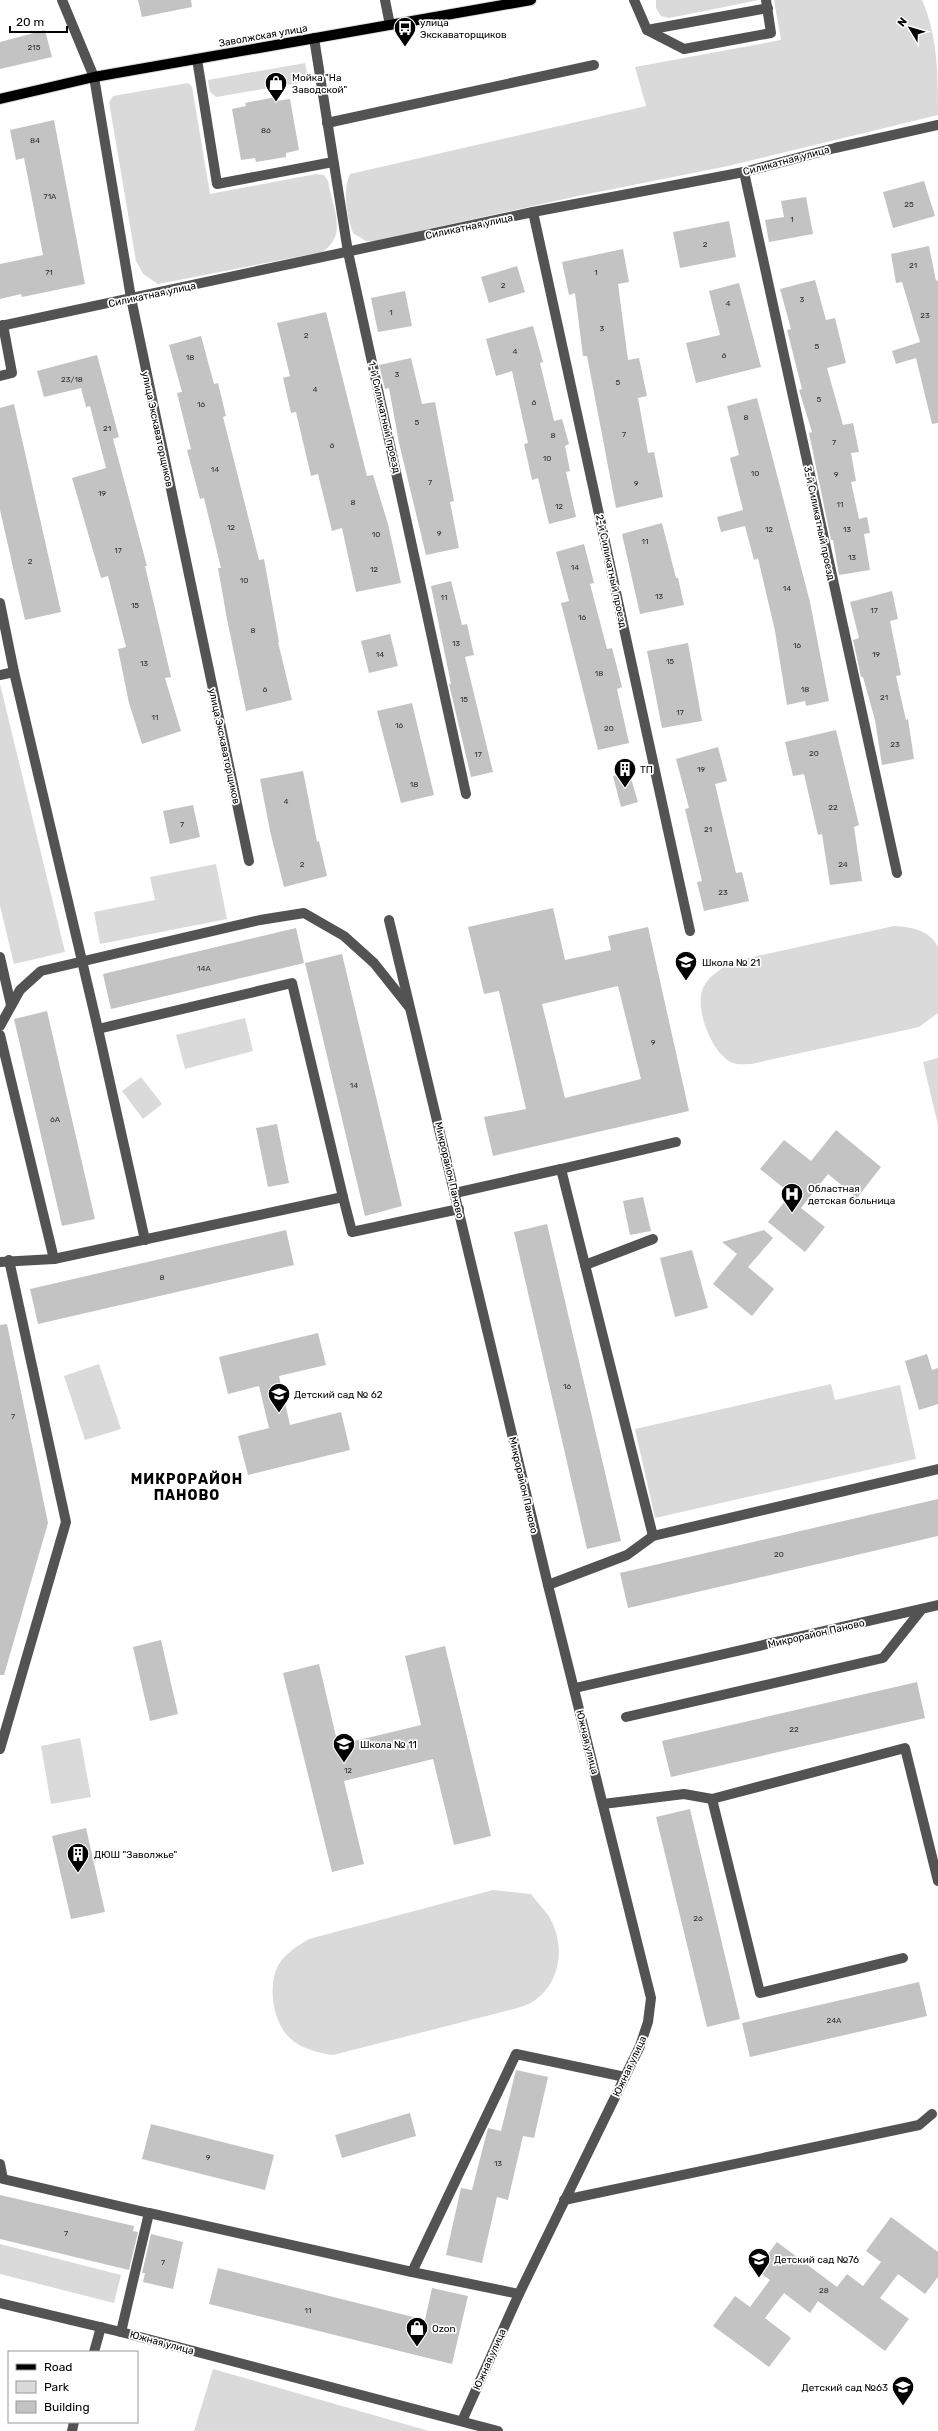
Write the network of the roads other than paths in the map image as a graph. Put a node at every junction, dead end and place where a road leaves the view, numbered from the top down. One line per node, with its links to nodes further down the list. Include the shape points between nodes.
1 (62, 0): 11 (street, улица Экскаваторщиков)
2 (385, 0): 6 (street)
3 (531, 0): 6 (main road, Заволжская улица)
4 (634, 0): 7 (street)
5 (767, 4): 7 (street); 7 (street, via 771,33 684,48)
6 (390, 25): 8 (main road, Заволжская улица)
7 (647, 30)
8 (314, 38): 9 (main road, Заволжская улица); 13 (street, 1-й Силикатный проезд)
9 (197, 59): 11 (main road, Заволжская улица); 15 (street, via 217,184)
10 (594, 65): 13 (street)
11 (94, 77): 12 (main road, Заволжская улица); 19 (street, улица Экскаваторщиков)
12 (0, 99)
13 (327, 123): 15 (street, 1-й Силикатный проезд)
14 (938, 125): 16 (street, Силикатная улица)
15 (333, 162): 18 (street, 1-й Силикатный проезд)
16 (744, 172): 17 (street, Силикатная улица); 27 (street, 3-й Силикатный проезд)
17 (533, 212): 18 (street, Силикатная улица); 29 (street, 2-й Силикатный проезд)
18 (348, 252): 19 (street, Силикатная улица); 25 (street, 1-й Силикатный проезд)
19 (131, 298): 20 (street, Силикатная улица); 26 (street, улица Экскаваторщиков)
20 (1, 326): 21 (street, via 12,374)
21 (0, 376)
22 (0, 606): 23 (street)
23 (14, 672): 24 (street); 31 (street)
24 (0, 675)
25 (466, 794)
26 (248, 861)
27 (897, 873)
28 (389, 920): 33 (street, Микрорайон Паново)
29 (690, 930)
30 (0, 957): 32 (street)
31 (82, 961): 32 (street, via 41,971 20,990); 33 (street, via 260,920 304,913 344,936 374,963); 35 (street)
32 (11, 1005): 34 (street)
33 (412, 1010): 39 (street, Микрорайон Паново)
34 (0, 1026)
35 (98, 1029): 40 (street, via 292,983); 43 (street)
36 (0, 1035): 44 (street)
37 (676, 1142): 38 (street)
38 (561, 1170): 39 (street); 46 (street)
39 (455, 1193): 41 (street, Микрорайон Паново)
40 (343, 1197): 41 (street, via 352,1232); 43 (street)
41 (459, 1210): 49 (street, Микрорайон Паново)
42 (653, 1239): 46 (street)
43 (145, 1240): 44 (street)
44 (54, 1259): 45 (street)
45 (5, 1261): 54 (street, via 66,1522)
46 (585, 1265): 48 (street)
47 (938, 1469): 48 (street)
48 (653, 1536): 49 (street, via 627,1555)
49 (548, 1585): 52 (street, Микрорайон Паново)
50 (938, 1605): 51 (street, Микрорайон Паново)
51 (922, 1609): 52 (street, Микрорайон Паново); 53 (street, via 883,1658)
52 (575, 1688): 56 (street, Южная улица)
53 (626, 1717)
54 (0, 1749)
55 (712, 1799): 56 (street, via 684,1794); 57 (street, via 905,1748); 58 (street, via 760,1993)
56 (603, 1804): 59 (street, Южная улица, via 651,1998 648,2022)
57 (938, 1882)
58 (903, 1958)
59 (625, 2077): 62 (street, Южная улица); 64 (street, via 516,2054)
60 (932, 2114): 62 (street, via 919,2125)
61 (0, 2164): 63 (street, via 3,2179)
62 (564, 2200): 65 (street, Южная улица)
63 (149, 2213): 64 (street); 68 (street)
64 (412, 2272): 65 (street)
65 (519, 2294): 70 (street, Южная улица)
66 (0, 2302): 67 (street, Южная улица)
67 (101, 2327): 68 (street, Южная улица); 69 (street)
68 (121, 2332): 70 (street, Южная улица)
69 (94, 2351)
70 (462, 2421): 71 (street, Южная улица)
71 (498, 2431)

